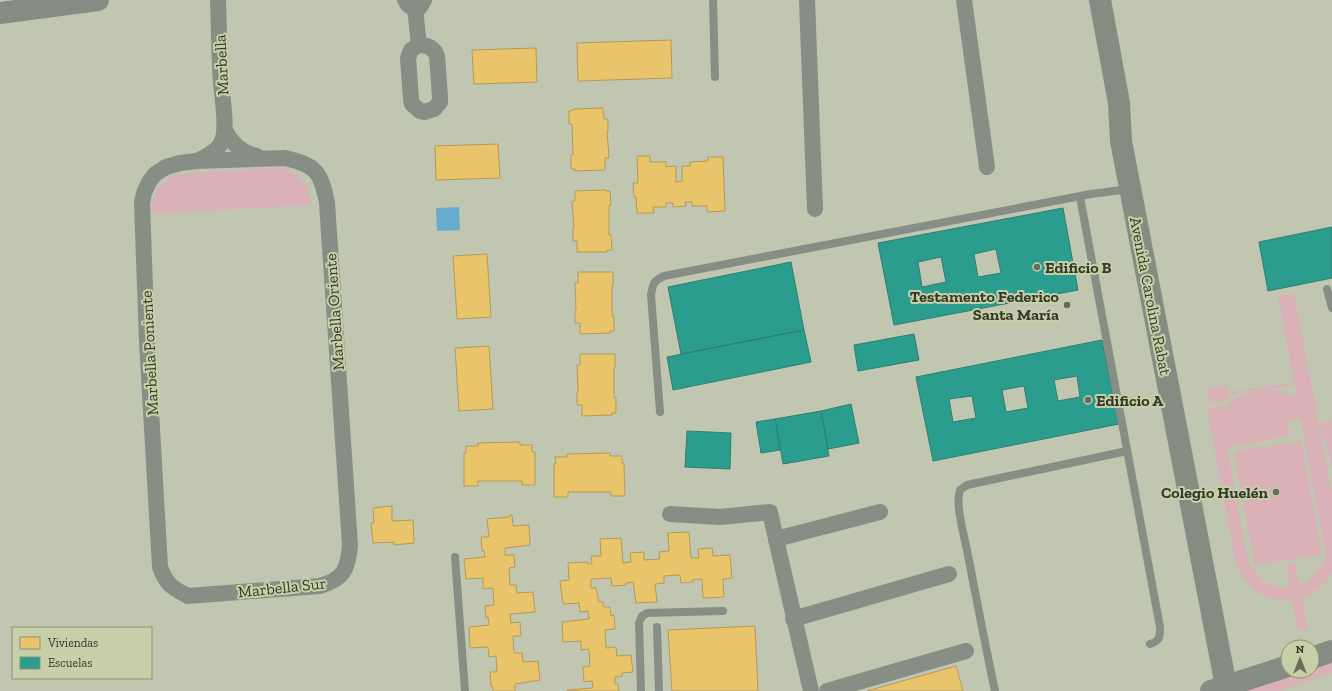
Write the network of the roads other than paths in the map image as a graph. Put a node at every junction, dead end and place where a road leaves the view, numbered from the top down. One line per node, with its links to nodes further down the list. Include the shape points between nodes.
1 (98, 0): 9 (street)
2 (218, 0): 12 (street, Marbella)
3 (713, 0): 11 (lane)
4 (807, 0): 20 (street)
5 (964, 0): 17 (street)
6 (1086, 0): 13 (street, Avenida Carolina Rabat, via 1108,104)
7 (1100, 0): 13 (street, Avenida Carolina Rabat, via 1119,103)
8 (415, 3): 10 (street)
9 (0, 13)
10 (419, 45)
11 (715, 77)
12 (225, 130): 14 (street, Marbella, via 240,150); 16 (street, Marbella, via 222,141 215,150)
13 (1122, 141): 18 (street, Avenida Carolina Rabat)
14 (265, 158): 15 (street, Marbella Oriente); 28 (street, Marbella Oriente, via 301,161 313,169 319,177 327,203)
15 (228, 160): 16 (street, Marbella Poniente)
16 (196, 161): 31 (street, Marbella Poniente, via 180,163 155,174 144,193 142,203 160,567 170,586)
17 (987, 168)
18 (1130, 189): 19 (lane); 40 (street, Avenida Carolina Rabat)
19 (1080, 197): 23 (lane, via 674,273 656,279 651,295); 24 (lane)
20 (816, 209)
21 (1327, 289): 22 (lane)
22 (1332, 308)
23 (660, 412)
24 (1127, 451): 35 (lane, via 1160,627 1159,639); 46 (lane, via 967,485 960,490 958,501 962,524)
25 (880, 512): 27 (street)
26 (670, 514): 27 (street, via 720,517 770,512)
27 (776, 538): 33 (street)
28 (350, 545): 31 (street, Marbella Sur, via 344,572 331,583)
29 (455, 557): 41 (lane)
30 (949, 574): 33 (street)
31 (188, 596)
32 (723, 611): 42 (lane, via 648,613 642,616 639,623)
33 (793, 619): 44 (street)
34 (657, 627): 43 (lane)
35 (1150, 644)
36 (966, 651): 45 (street)
37 (1332, 651): 38 (street)
38 (1320, 655)
39 (1280, 669): 40 (street)
40 (1223, 690)
41 (465, 691)
42 (641, 691)
43 (658, 691)
44 (811, 691)
45 (827, 691)
46 (995, 691)

